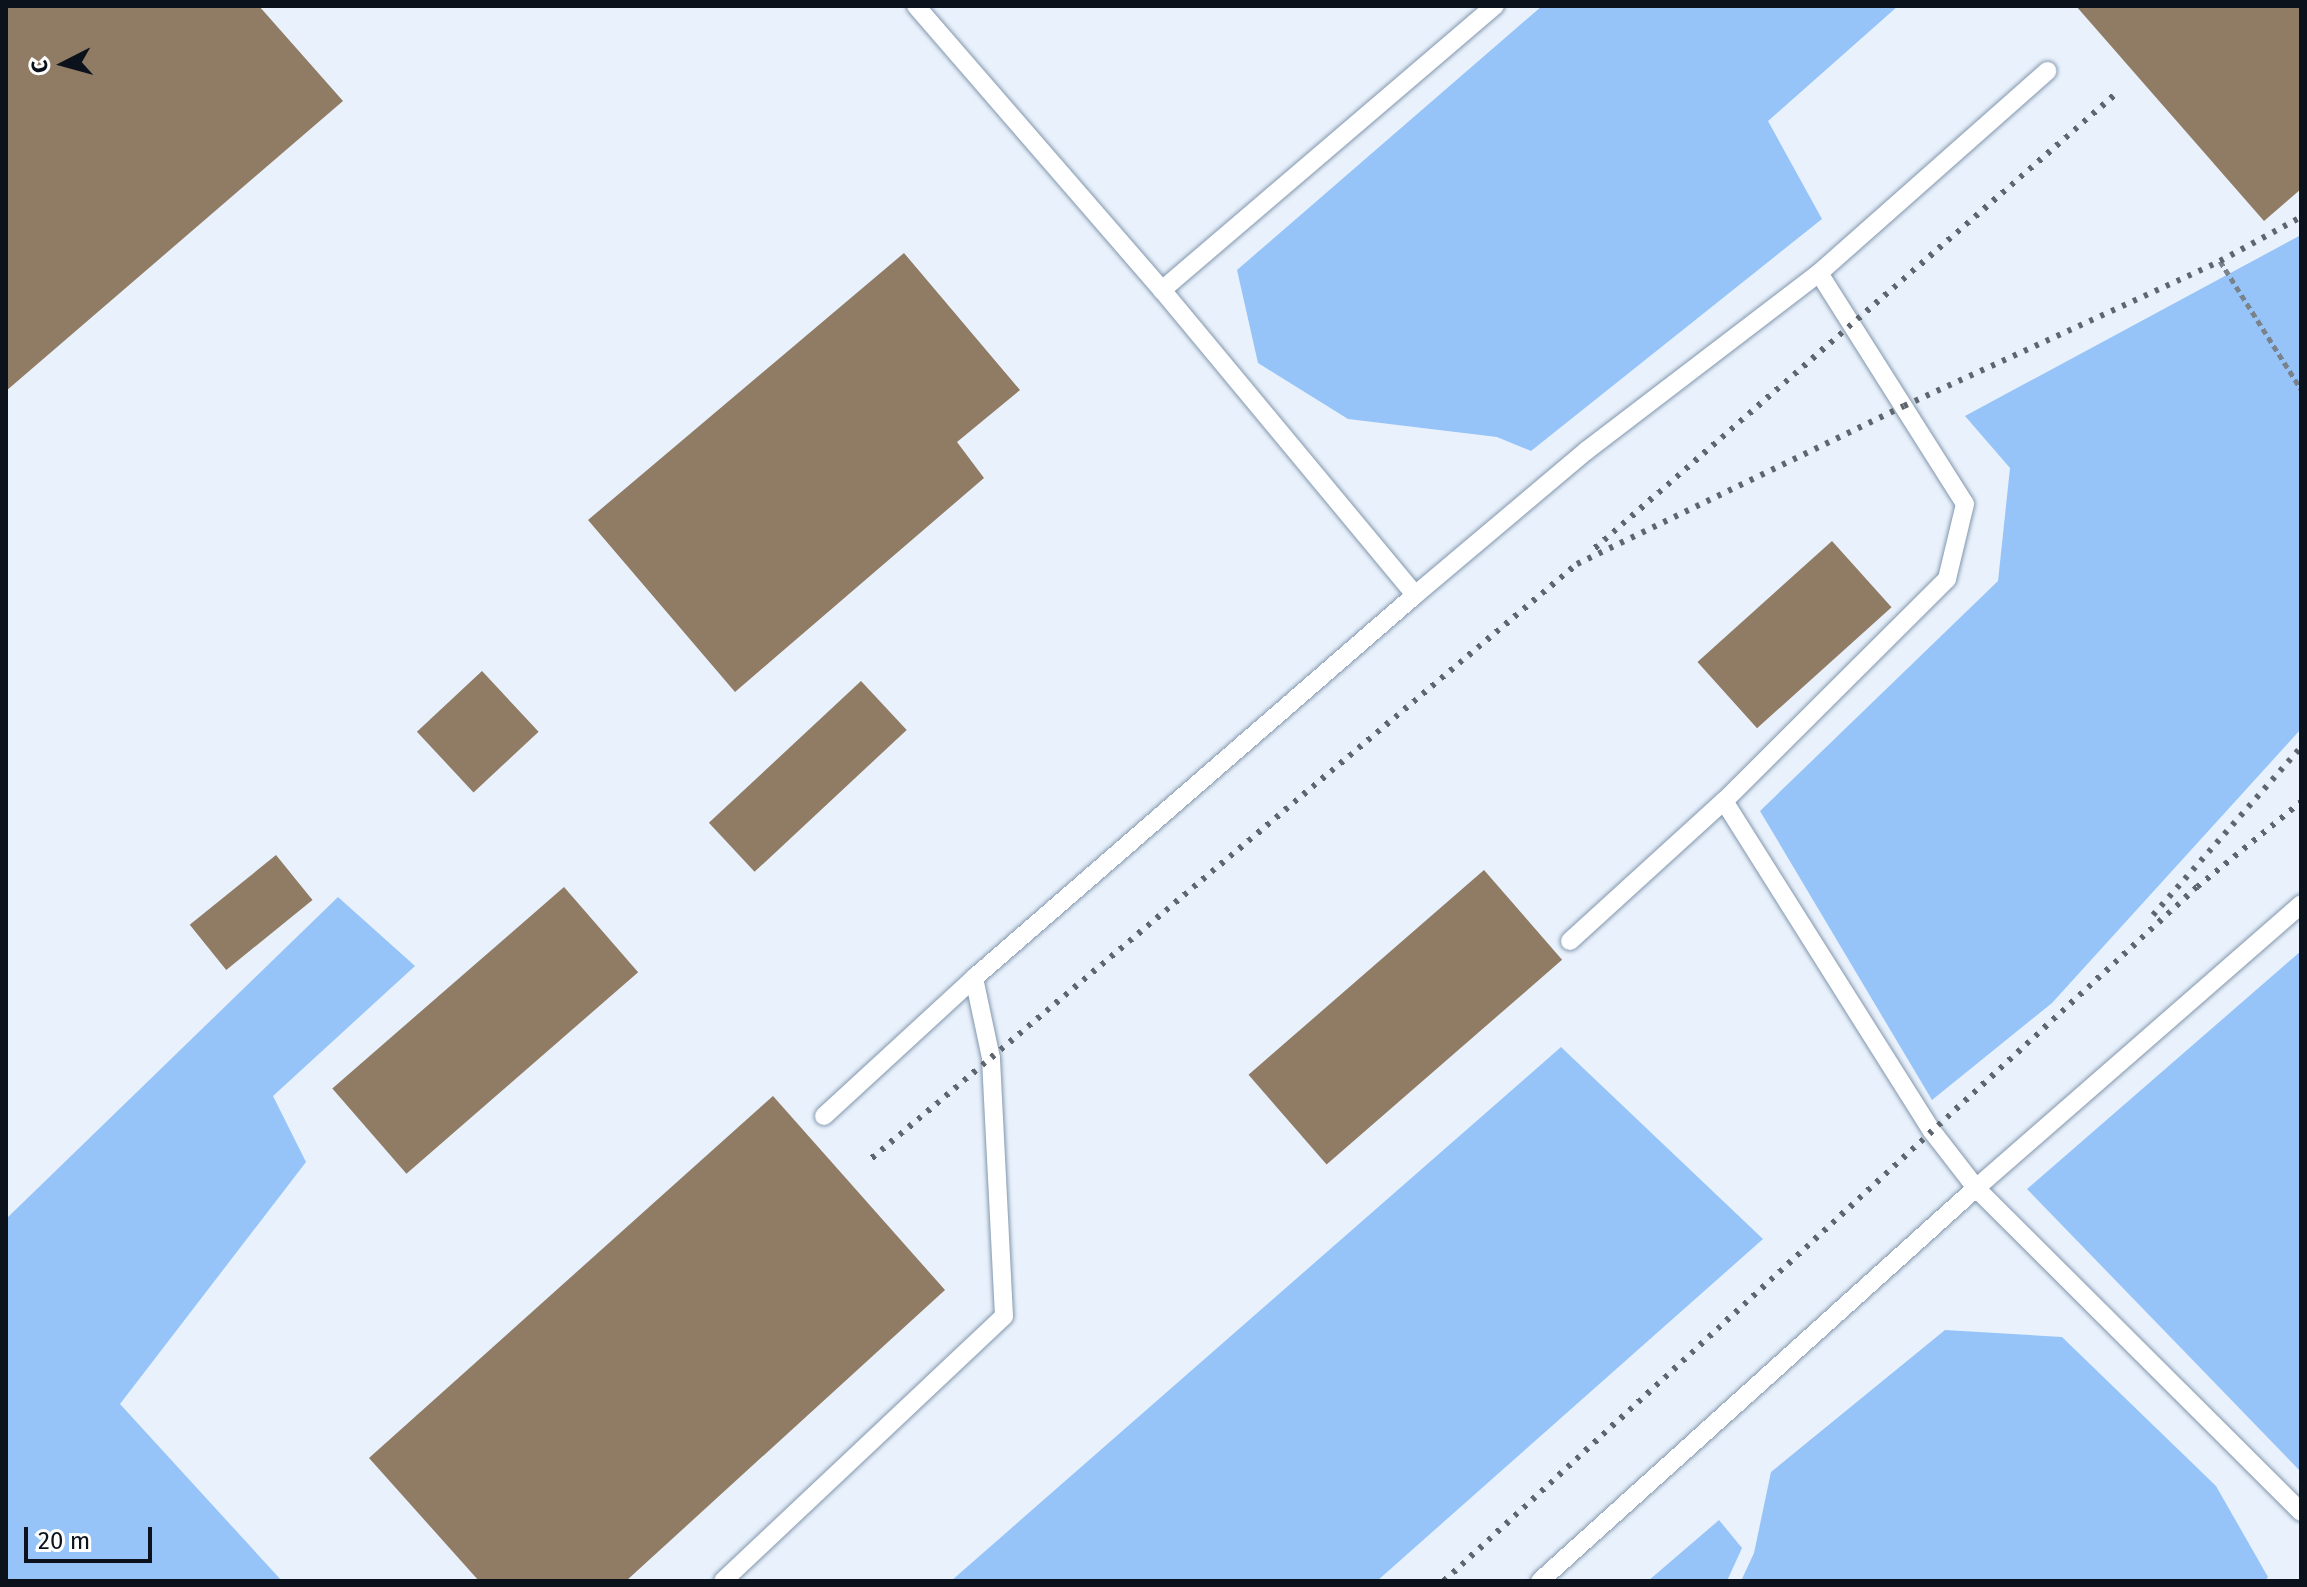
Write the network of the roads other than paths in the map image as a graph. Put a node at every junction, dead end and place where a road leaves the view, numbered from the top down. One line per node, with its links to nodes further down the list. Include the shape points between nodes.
1 (916, 6): 5 (lane)
2 (1495, 6): 5 (lane)
3 (2047, 71): 4 (lane)
4 (1819, 273): 6 (lane, via 1586,451); 7 (lane, via 1965,504 1947,579)
5 (1162, 290): 6 (lane)
6 (1415, 595): 10 (lane)
7 (1724, 801): 9 (lane); 12 (lane, via 1932,1131)
8 (2301, 904): 12 (lane)
9 (1570, 941)
10 (974, 978): 11 (lane); 14 (lane, via 991,1058 1004,1316)
11 (824, 1116)
12 (1976, 1188): 13 (lane); 15 (lane)
13 (2301, 1512)
14 (723, 1581)
15 (1540, 1581)

